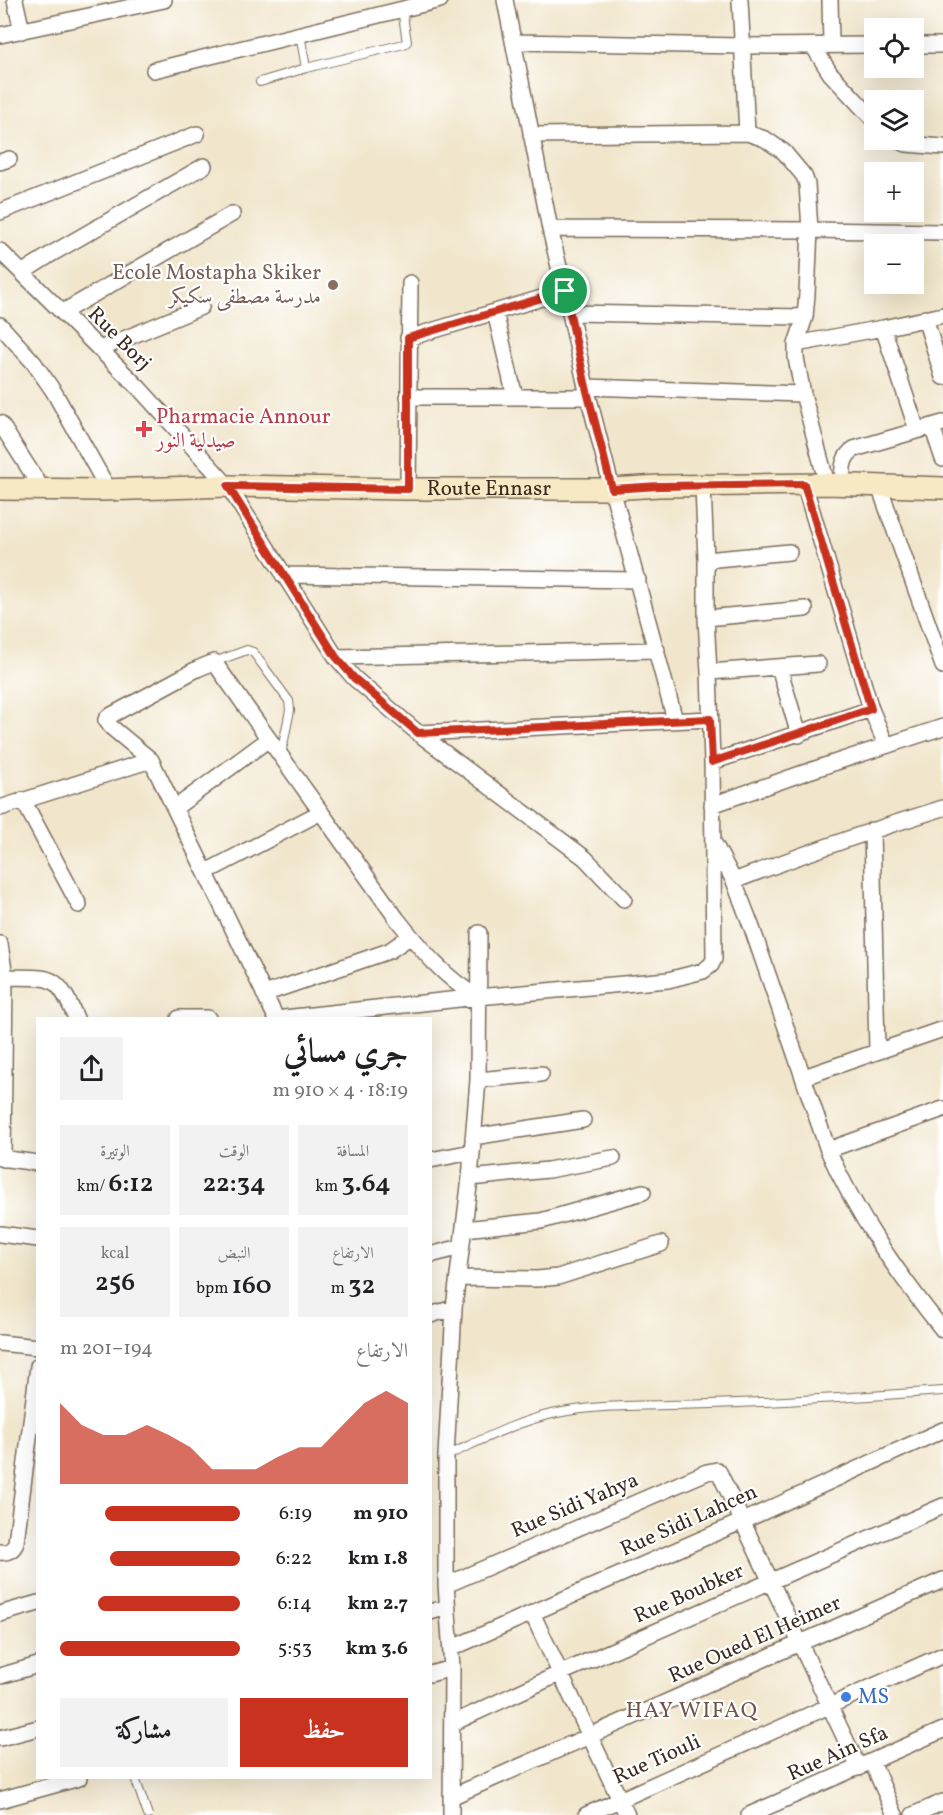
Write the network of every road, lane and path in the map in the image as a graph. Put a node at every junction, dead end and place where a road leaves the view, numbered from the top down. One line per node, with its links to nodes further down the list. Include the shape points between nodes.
1 (15, 0): 9 (street)
2 (164, 0): 7 (street)
3 (440, 0): 8 (street)
4 (505, 0): 12 (street)
5 (740, 0): 17 (street)
6 (830, 0): 13 (street)
7 (101, 7): 9 (street)
8 (402, 9): 10 (street); 19 (lane, via 407,42)
9 (22, 31): 11 (street)
10 (300, 34): 19 (lane); 20 (street)
11 (0, 35)
12 (513, 42): 17 (street); 25 (street)
13 (831, 45): 14 (street); 18 (street)
14 (864, 45)
15 (924, 45): 16 (street)
16 (943, 45)
17 (742, 46): 18 (street); 23 (street)
18 (813, 46): 22 (street, via 830,73)
19 (306, 68): 21 (lane)
20 (154, 70)
21 (260, 82)
22 (864, 109)
23 (747, 133): 25 (street); 32 (street, via 784,152 804,176)
24 (197, 134): 29 (street)
25 (531, 135): 31 (street)
26 (924, 145): 27 (street)
27 (943, 147)
28 (204, 166): 35 (street)
29 (0, 212)
30 (232, 214): 39 (street)
31 (550, 229): 32 (street); 37 (street)
32 (810, 230): 33 (street); 43 (street)
33 (943, 232)
34 (0, 251): 35 (street, Rue Borj)
35 (23, 272): 39 (street, Rue Borj)
36 (410, 283): 47 (street)
37 (565, 291): 40 (street); 41 (street)
38 (201, 307): 49 (street)
39 (63, 312): 49 (street, Rue Borj)
40 (495, 312): 47 (street); 54 (street)
41 (570, 313): 43 (street); 51 (street)
42 (943, 315): 44 (street)
43 (805, 317): 48 (street)
44 (925, 318): 46 (street); 50 (street)
45 (0, 325): 67 (street, via 54,392)
46 (883, 328): 48 (street); 57 (street)
47 (408, 338): 53 (street)
48 (796, 344): 52 (street)
49 (100, 349): 61 (street, Rue Borj)
50 (943, 377)
51 (587, 392): 52 (street); 54 (street); 69 (street)
52 (803, 394): 60 (street)
53 (408, 397): 54 (street); 68 (street)
54 (515, 397)
55 (0, 423): 66 (street)
56 (938, 425): 57 (street); 58 (street)
57 (917, 430): 60 (street, via 850,452)
58 (943, 459)
59 (804, 484): 60 (main road, Route Ennasr); 62 (main road, Route Ennasr); 83 (street)
60 (834, 484): 63 (main road, Route Ennasr)
61 (228, 486): 67 (main road, Route Ennasr); 68 (main road, Route Ennasr); 72 (street, Rue Borj)
62 (703, 486): 69 (main road, Route Ennasr); 71 (street)
63 (879, 486): 64 (main road, Route Ennasr); 80 (street)
64 (943, 488)
65 (0, 489): 66 (main road, Route Ennasr)
66 (42, 489): 67 (main road, Route Ennasr)
67 (108, 489)
68 (408, 489): 69 (main road, Route Ennasr)
69 (612, 489): 73 (street)
70 (789, 552): 71 (street)
71 (706, 560): 75 (street)
72 (284, 575): 73 (street); 77 (street, Rue Borj)
73 (638, 580): 76 (street)
74 (805, 609): 75 (street)
75 (706, 618): 82 (street)
76 (657, 650): 77 (street); 85 (street)
77 (336, 657): 87 (street, Rue Borj, via 354,678)
78 (214, 662): 89 (street); 91 (lane, via 247,650 253,652 289,700); 92 (street, via 108,717 111,727)
79 (818, 664): 81 (street)
80 (943, 666)
81 (779, 667): 82 (street); 88 (street)
82 (710, 672): 84 (street)
83 (871, 709): 88 (street); 90 (street)
84 (710, 719): 85 (street); 93 (street)
85 (675, 720): 87 (street)
86 (943, 727): 90 (street)
87 (418, 733): 104 (street, Rue Borj, via 585,858)
88 (799, 735): 93 (street)
89 (269, 739): 91 (street); 97 (street)
90 (886, 745): 95 (street)
91 (281, 756): 99 (street)
92 (151, 760): 94 (street); 97 (street)
93 (712, 762): 95 (street)
94 (23, 800): 96 (street); 105 (street)
95 (712, 806): 101 (street)
96 (0, 808)
97 (175, 808): 102 (street)
98 (943, 808): 100 (street)
99 (321, 812): 102 (street); 107 (street)
100 (872, 830): 103 (street); 116 (street)
101 (714, 843): 103 (street); 111 (street, via 714,959 703,971 668,980)
102 (206, 872): 110 (street)
103 (734, 881): 118 (street)
104 (624, 899)
105 (79, 905)
106 (479, 933): 111 (street)
107 (411, 936): 110 (street, via 389,951); 111 (street, via 456,983)
108 (0, 944): 109 (street)
109 (5, 977): 112 (street, via 53,981 65,993); 124 (street)
110 (264, 994): 113 (street)
111 (478, 998): 114 (street); 119 (street)
112 (76, 1017)
113 (276, 1017)
114 (294, 1017)
115 (943, 1029): 116 (street)
116 (877, 1051): 118 (street)
117 (541, 1074): 119 (street)
118 (804, 1077): 123 (street)
119 (478, 1080): 122 (street)
120 (943, 1109): 123 (street)
121 (583, 1120): 122 (street)
122 (472, 1145): 126 (street); 128 (street)
123 (828, 1150): 139 (street, via 869,1228)
124 (2, 1158): 127 (street)
125 (613, 1158): 128 (street)
126 (432, 1159)
127 (36, 1163)
128 (471, 1178): 130 (street)
129 (643, 1192): 130 (street, via 541,1221)
130 (464, 1229): 134 (street)
131 (0, 1234): 132 (street)
132 (36, 1239)
133 (661, 1244): 136 (street, via 558,1276)
134 (461, 1247): 135 (street); 136 (street)
135 (432, 1254)
136 (458, 1278): 137 (street)
137 (454, 1308): 138 (street); 147 (street)
138 (432, 1314)
139 (943, 1330)
140 (0, 1343): 141 (street)
141 (36, 1347)
142 (36, 1383): 144 (street)
143 (943, 1391): 147 (lane, via 589,1408 542,1417)
144 (32, 1418): 145 (street); 151 (street, via 16,1542 10,1551)
145 (36, 1430)
146 (943, 1430): 149 (street, Rue Sidi Lahcen)
147 (446, 1456): 150 (street)
148 (943, 1506): 153 (street, Rue Boubker)
149 (743, 1521): 153 (street); 154 (street, Rue Sidi Yahya, via 715,1469); 158 (street, Rue Sidi Lahcen)
150 (438, 1551): 154 (street)
151 (0, 1552)
152 (943, 1580): 160 (street, Rue Oued El Heimer)
153 (770, 1581): 160 (street); 166 (street, Rue Boubker)
154 (446, 1585): 156 (street)
155 (36, 1604): 159 (street)
156 (447, 1607): 157 (street); 161 (street)
157 (432, 1611)
158 (532, 1613): 161 (street, Rue Sidi Lahcen); 166 (street)
159 (0, 1614)
160 (800, 1643): 168 (street); 172 (street, Rue Oued El Heimer)
161 (452, 1648): 164 (street)
162 (943, 1655): 168 (street, Rue Tiouli)
163 (36, 1666): 167 (street)
164 (453, 1668): 165 (street); 169 (street)
165 (432, 1673)
166 (561, 1673): 169 (street, Rue Boubker); 172 (street)
167 (0, 1676)
168 (830, 1706): 174 (street); 179 (street, Rue Tiouli)
169 (453, 1723): 177 (street)
170 (36, 1729): 173 (street)
171 (943, 1730): 174 (street, Rue Ain Sfa)
172 (591, 1736): 177 (street, Rue Oued El Heimer); 179 (street)
173 (0, 1738)
174 (865, 1765): 185 (street, Rue Ain Sfa); 186 (street)
175 (75, 1779): 178 (street)
176 (135, 1779): 181 (lane)
177 (451, 1797): 182 (street)
178 (0, 1800)
179 (621, 1800): 183 (street, Rue Tiouli); 184 (street)
180 (943, 1802): 187 (street)
181 (148, 1815)
182 (451, 1815)
183 (586, 1815)
184 (627, 1815)
185 (749, 1815)
186 (895, 1815)
187 (913, 1815)

